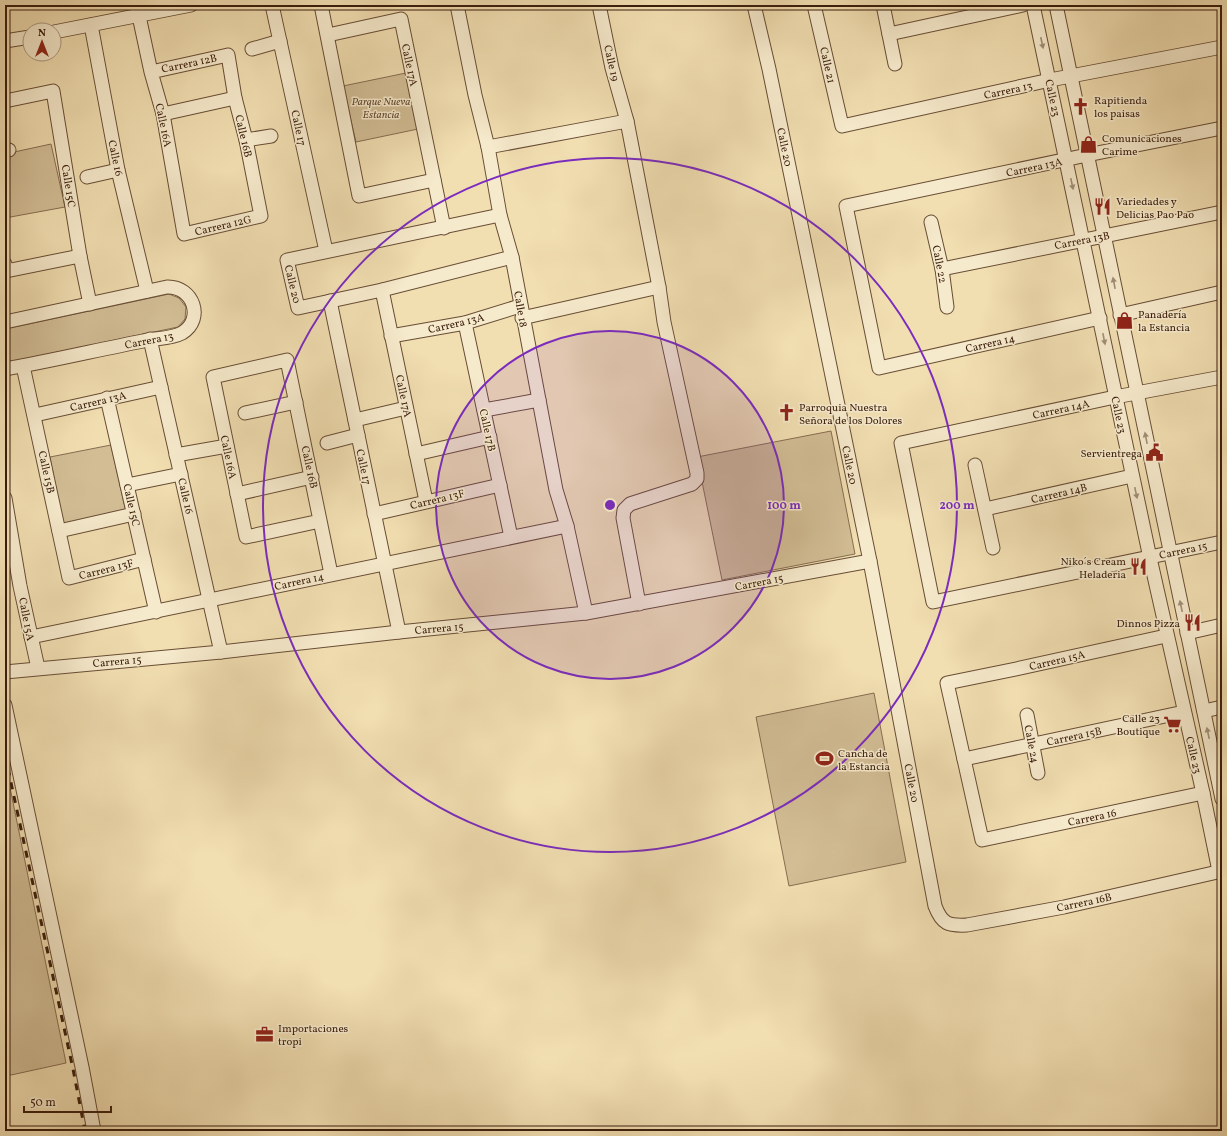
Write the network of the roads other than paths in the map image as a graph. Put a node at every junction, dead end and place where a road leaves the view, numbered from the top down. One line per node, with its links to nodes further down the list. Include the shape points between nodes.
1 (191, 5): 12 (street)
2 (272, 5): 19 (street, Calle 17)
3 (321, 5): 16 (street)
4 (458, 5): 35 (street, Calle 18)
5 (599, 5): 30 (street, Calle 19, via 612,68)
6 (754, 5): 111 (street, Calle 20)
7 (814, 5): 31 (street, Calle 21)
8 (883, 5): 15 (street)
9 (1023, 5): 15 (street)
10 (1034, 5): 26 (street, Calle 23, one-way to 26)
11 (1056, 5): 25 (street, Calle 23)
12 (139, 16): 13 (street); 24 (street, Calle 16A)
13 (91, 25): 14 (street); 38 (street, Calle 16)
14 (62, 30)
15 (889, 34): 23 (street)
16 (328, 35): 40 (street, Calle 17A, via 401,19); 40 (street, via 359,196)
17 (22, 38): 18 (street)
18 (5, 41)
19 (280, 41): 21 (street); 49 (street, Calle 17)
20 (1222, 47): 25 (street, Carrera 13)
21 (252, 49)
22 (228, 55): 24 (street, Carrera 12B); 27 (street, Calle 16B)
23 (895, 64)
24 (151, 72): 29 (street, Calle 16A)
25 (1071, 76): 26 (street, Carrera 13); 36 (street, Calle 23)
26 (1050, 80): 31 (street, Carrera 13); 37 (street, Calle 23)
27 (235, 98): 29 (street); 34 (street, Calle 16B)
28 (5, 101): 50 (street, Calle 15C, via 53,91)
29 (163, 114): 46 (street, Calle 16A)
30 (627, 121): 35 (street); 54 (street, Calle 19)
31 (842, 126)
32 (1222, 128): 36 (street, Carrera 13A)
33 (271, 136): 34 (street)
34 (246, 140): 43 (street, Calle 16B)
35 (488, 147): 42 (street, Calle 18)
36 (1087, 155): 37 (street, Carrera 13A); 47 (street, Calle 23)
37 (1066, 160): 48 (street, Calle 23, one-way to 48); 70 (street, Carrera 13A, via 846,206)
38 (118, 170): 39 (street); 56 (street, Calle 16)
39 (86, 177)
40 (434, 180): 45 (street, Calle 17A)
41 (1222, 212): 47 (street, Carrera 13B)
42 (500, 215): 45 (street, Calle 20); 51 (street, Calle 18)
43 (261, 216): 46 (street, Carrera 12G)
44 (931, 222): 53 (street, Calle 22)
45 (444, 228): 49 (street, Calle 20)
46 (184, 234)
47 (1104, 236): 48 (street, Carrera 13B); 62 (street, Calle 23, one-way to 47)
48 (1083, 240): 53 (street, Carrera 13B); 63 (street, Calle 23)
49 (326, 252): 58 (street, Calle 20, via 287,260 298,308)
50 (80, 256): 52 (street); 59 (street, Calle 15C)
51 (512, 257): 55 (street, Calle 20); 61 (street, Calle 18)
52 (6, 267)
53 (942, 269): 60 (street, Calle 22)
54 (660, 287): 61 (street); 117 (street, via 664,322 695,460 697,480 692,484 630,504 624,510 623,518)
55 (382, 290): 58 (street, Calle 20); 66 (street, Calle 17A)
56 (148, 291): 59 (street, Carrera 13); 67 (street, Carrera 13, via 167,287 179,289 189,297 194,312 189,326 181,333)
57 (1222, 292): 62 (street)
58 (330, 301): 83 (street, Calle 17)
59 (90, 304): 64 (street, Carrera 13)
60 (947, 307)
61 (521, 312): 65 (street, Carrera 13A); 77 (street, Calle 18)
62 (1120, 315): 74 (street, Calle 23)
63 (1100, 318): 70 (street, Carrera 14); 75 (street, Calle 23, one-way to 75)
64 (5, 322)
65 (465, 323): 66 (street, Carrera 13A); 80 (street, Calle 17B)
66 (391, 336): 79 (street, Calle 17A)
67 (150, 339): 69 (street, Carrera 13); 73 (street, Calle 16)
68 (287, 360): 78 (street, Calle 16B); 87 (street, Calle 16A, via 213,377)
69 (24, 366): 71 (street, Carrera 13); 82 (street, Calle 15B)
70 (879, 368)
71 (5, 369)
72 (1222, 377): 74 (street, Carrera 14A)
73 (161, 387): 76 (street, Carrera 13A); 89 (street, Calle 16)
74 (1138, 393): 75 (street, Carrera 14A); 108 (street, Calle 23, one-way to 74)
75 (1115, 397): 92 (street, Calle 23); 116 (street, Carrera 14A, via 901,443)
76 (107, 398): 82 (street, Carrera 13A); 94 (street, Calle 15C)
77 (539, 400): 80 (street); 103 (street, Calle 18, via 556,490)
78 (296, 402): 81 (street); 93 (street, Calle 16B)
79 (406, 408): 83 (street); 88 (street, Calle 17A)
80 (484, 410): 85 (street, Calle 17B)
81 (245, 413)
82 (35, 415): 104 (street, Calle 15B)
83 (355, 420): 84 (street, Calle 17)
84 (358, 435): 86 (street); 101 (street, Calle 17)
85 (490, 437): 88 (street); 95 (street, Calle 17B)
86 (327, 443)
87 (227, 446): 89 (street); 96 (street, Calle 16A)
88 (416, 454): 98 (street, Calle 17A)
89 (176, 456): 91 (street, Calle 16)
90 (975, 466): 99 (street)
91 (181, 474): 94 (street); 115 (street, Calle 16)
92 (1132, 476): 99 (street, Carrera 14B); 109 (street, Calle 23, one-way to 109)
93 (312, 477): 96 (street); 102 (street, Calle 16B)
94 (127, 485): 100 (street, Calle 15C)
95 (500, 485): 98 (street, Carrera 13F); 105 (street, Calle 17B)
96 (237, 494): 102 (street, Calle 16A, via 246,537)
97 (5, 498): 124 (street, Calle 15A)
98 (426, 501): 101 (street, Carrera 13F)
99 (985, 509): 107 (street)
100 (134, 514): 104 (street); 110 (street, Calle 15C)
101 (374, 514): 112 (street, Calle 17)
102 (320, 520): 113 (street, Calle 16B)
103 (567, 526): 105 (street, Carrera 14); 119 (street, Calle 18)
104 (59, 531): 114 (street, Calle 15B)
105 (511, 537): 112 (street, Carrera 14)
106 (1222, 542): 108 (street, Carrera 15)
107 (994, 548)
108 (1170, 553): 109 (street, Carrera 15); 122 (street, Calle 23, one-way to 108)
109 (1150, 558): 116 (street, Carrera 15); 123 (street, Calle 23)
110 (144, 559): 114 (street, Carrera 13F); 118 (street, Calle 15C)
111 (870, 561): 117 (street, Carrera 15); 139 (street, Calle 20, via 935,906 939,917)
112 (384, 563): 113 (street, Carrera 14); 121 (street, Calle 17)
113 (331, 574): 115 (street, Carrera 14)
114 (69, 578)
115 (209, 599): 118 (street, Carrera 14); 125 (street, Calle 16)
116 (933, 602)
117 (639, 604): 119 (street, Carrera 15)
118 (156, 612): 124 (street, Carrera 14)
119 (586, 613): 121 (street, Carrera 15)
120 (1222, 625): 122 (street)
121 (399, 632): 125 (street, Carrera 15)
122 (1186, 633): 130 (street, Calle 23)
123 (1166, 636): 131 (street, Calle 23); 134 (street, Carrera 15A, via 947,683)
124 (31, 637): 126 (street, Calle 15A)
125 (221, 652): 126 (street, Carrera 15)
126 (38, 668): 127 (street, Carrera 15)
127 (5, 672)
128 (5, 706): 140 (street)
129 (1222, 707): 130 (street)
130 (1204, 711): 136 (street, Calle 23, one-way to 130)
131 (1184, 712): 133 (street, Carrera 15B); 137 (street, Calle 23)
132 (1027, 715): 133 (street, Calle 24)
133 (1033, 744): 134 (street, Carrera 15B); 135 (street, Calle 24)
134 (964, 759): 137 (street, Carrera 16, via 982,840)
135 (1038, 773)
136 (1221, 793)
137 (1203, 794): 138 (street, Calle 23)
138 (1220, 871): 139 (street, Carrera 16B, via 1064,907 967,925 955,926)
139 (945, 923)
140 (94, 1131)

